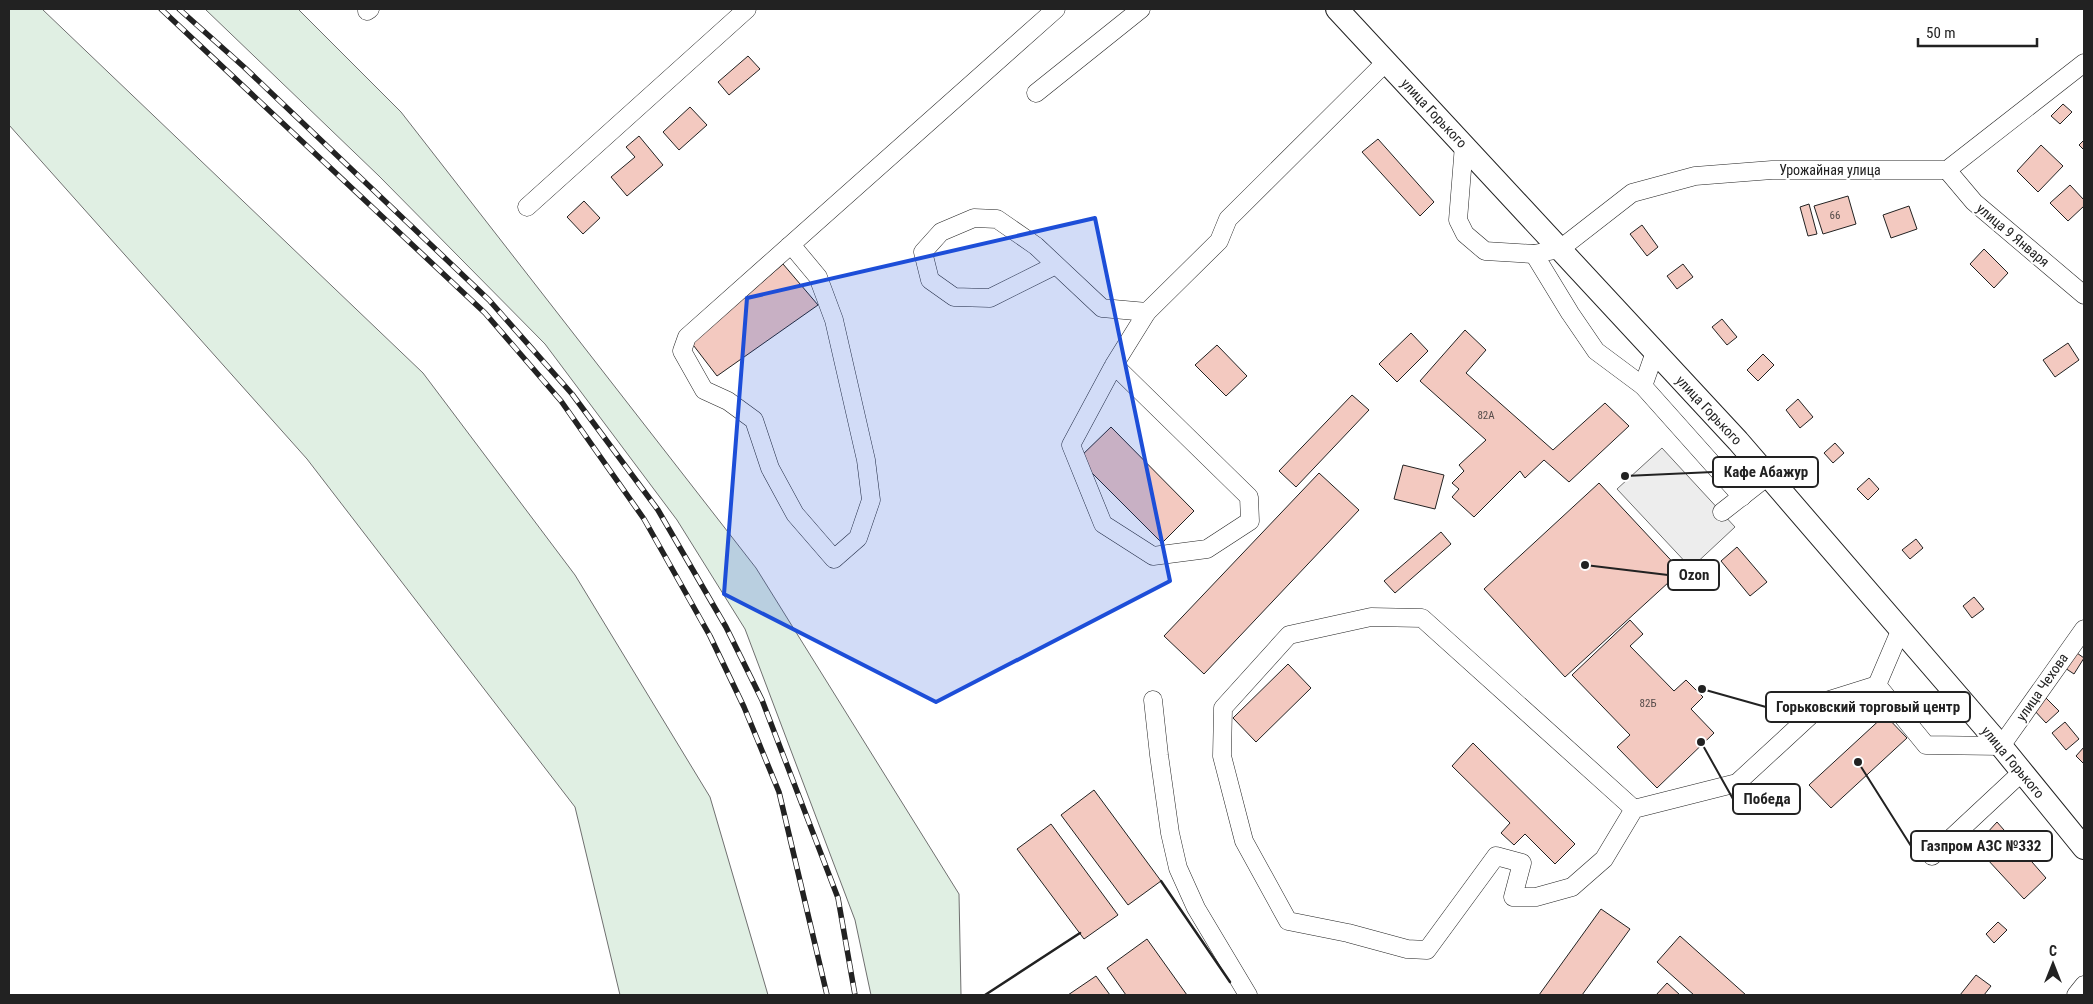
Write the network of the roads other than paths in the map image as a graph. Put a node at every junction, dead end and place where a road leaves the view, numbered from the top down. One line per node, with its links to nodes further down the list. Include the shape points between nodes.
1 (747, 9): 10 (street)
2 (1056, 9): 11 (street)
3 (1141, 9): 7 (street)
4 (1337, 9): 5 (main road, улица Горького)
5 (1386, 62): 8 (main road, улица Горького); 16 (street, via 1228,218 1218,241)
6 (2084, 64): 9 (street)
7 (1036, 93)
8 (1464, 145): 12 (main road, улица Горького); 13 (street, via 1458,220 1465,234 1486,251)
9 (1947, 170): 12 (street, Урожайная улица, via 1782,170 1695,176 1632,193); 15 (street, улица 9 Января, via 1974,202)
10 (527, 207)
11 (790, 246): 11 (street, via 687,337 682,351 704,390 728,401 754,420 770,468 794,514 834,559 858,538 872,500 834,320 818,276)
12 (1560, 249): 13 (street); 17 (main road, улица Горького)
13 (1534, 254): 19 (street, via 1596,351)
14 (1056, 265): 14 (street, via 997,218 974,218 941,232 922,252 930,280 954,297 990,298); 16 (street, via 1102,308)
15 (2084, 295)
16 (1147, 312): 18 (street)
17 (1655, 352): 19 (street); 20 (main road, улица Горького)
18 (1114, 365): 18 (street, via 1071,445 1103,524 1153,556 1206,549 1250,521 1249,497)
19 (1642, 386): 21 (street)
20 (1768, 476): 21 (street); 24 (main road, улица Горького)
21 (1742, 496): 22 (street)
22 (1722, 512)
23 (2084, 629): 27 (street, улица Чехова)
24 (1900, 631): 25 (street); 27 (main road, улица Горького)
25 (1877, 685): 27 (street, via 1926,745); 29 (street, via 1826,701 1737,784)
26 (1153, 700): 33 (street, via 1158,755 1178,868 1196,908)
27 (2001, 746): 28 (main road, улица Горького)
28 (2021, 773): 30 (main road, улица Горького); 31 (street)
29 (1634, 809): 29 (street, via 1604,859 1572,887 1536,897 1513,897 1522,863 1496,856 1427,950 1407,949 1288,921 1244,841 1222,756 1223,708 1289,635 1371,617 1422,618)
30 (2084, 848)
31 (1932, 856)
32 (2084, 986): 34 (street)
33 (1248, 995)
34 (2076, 995)

